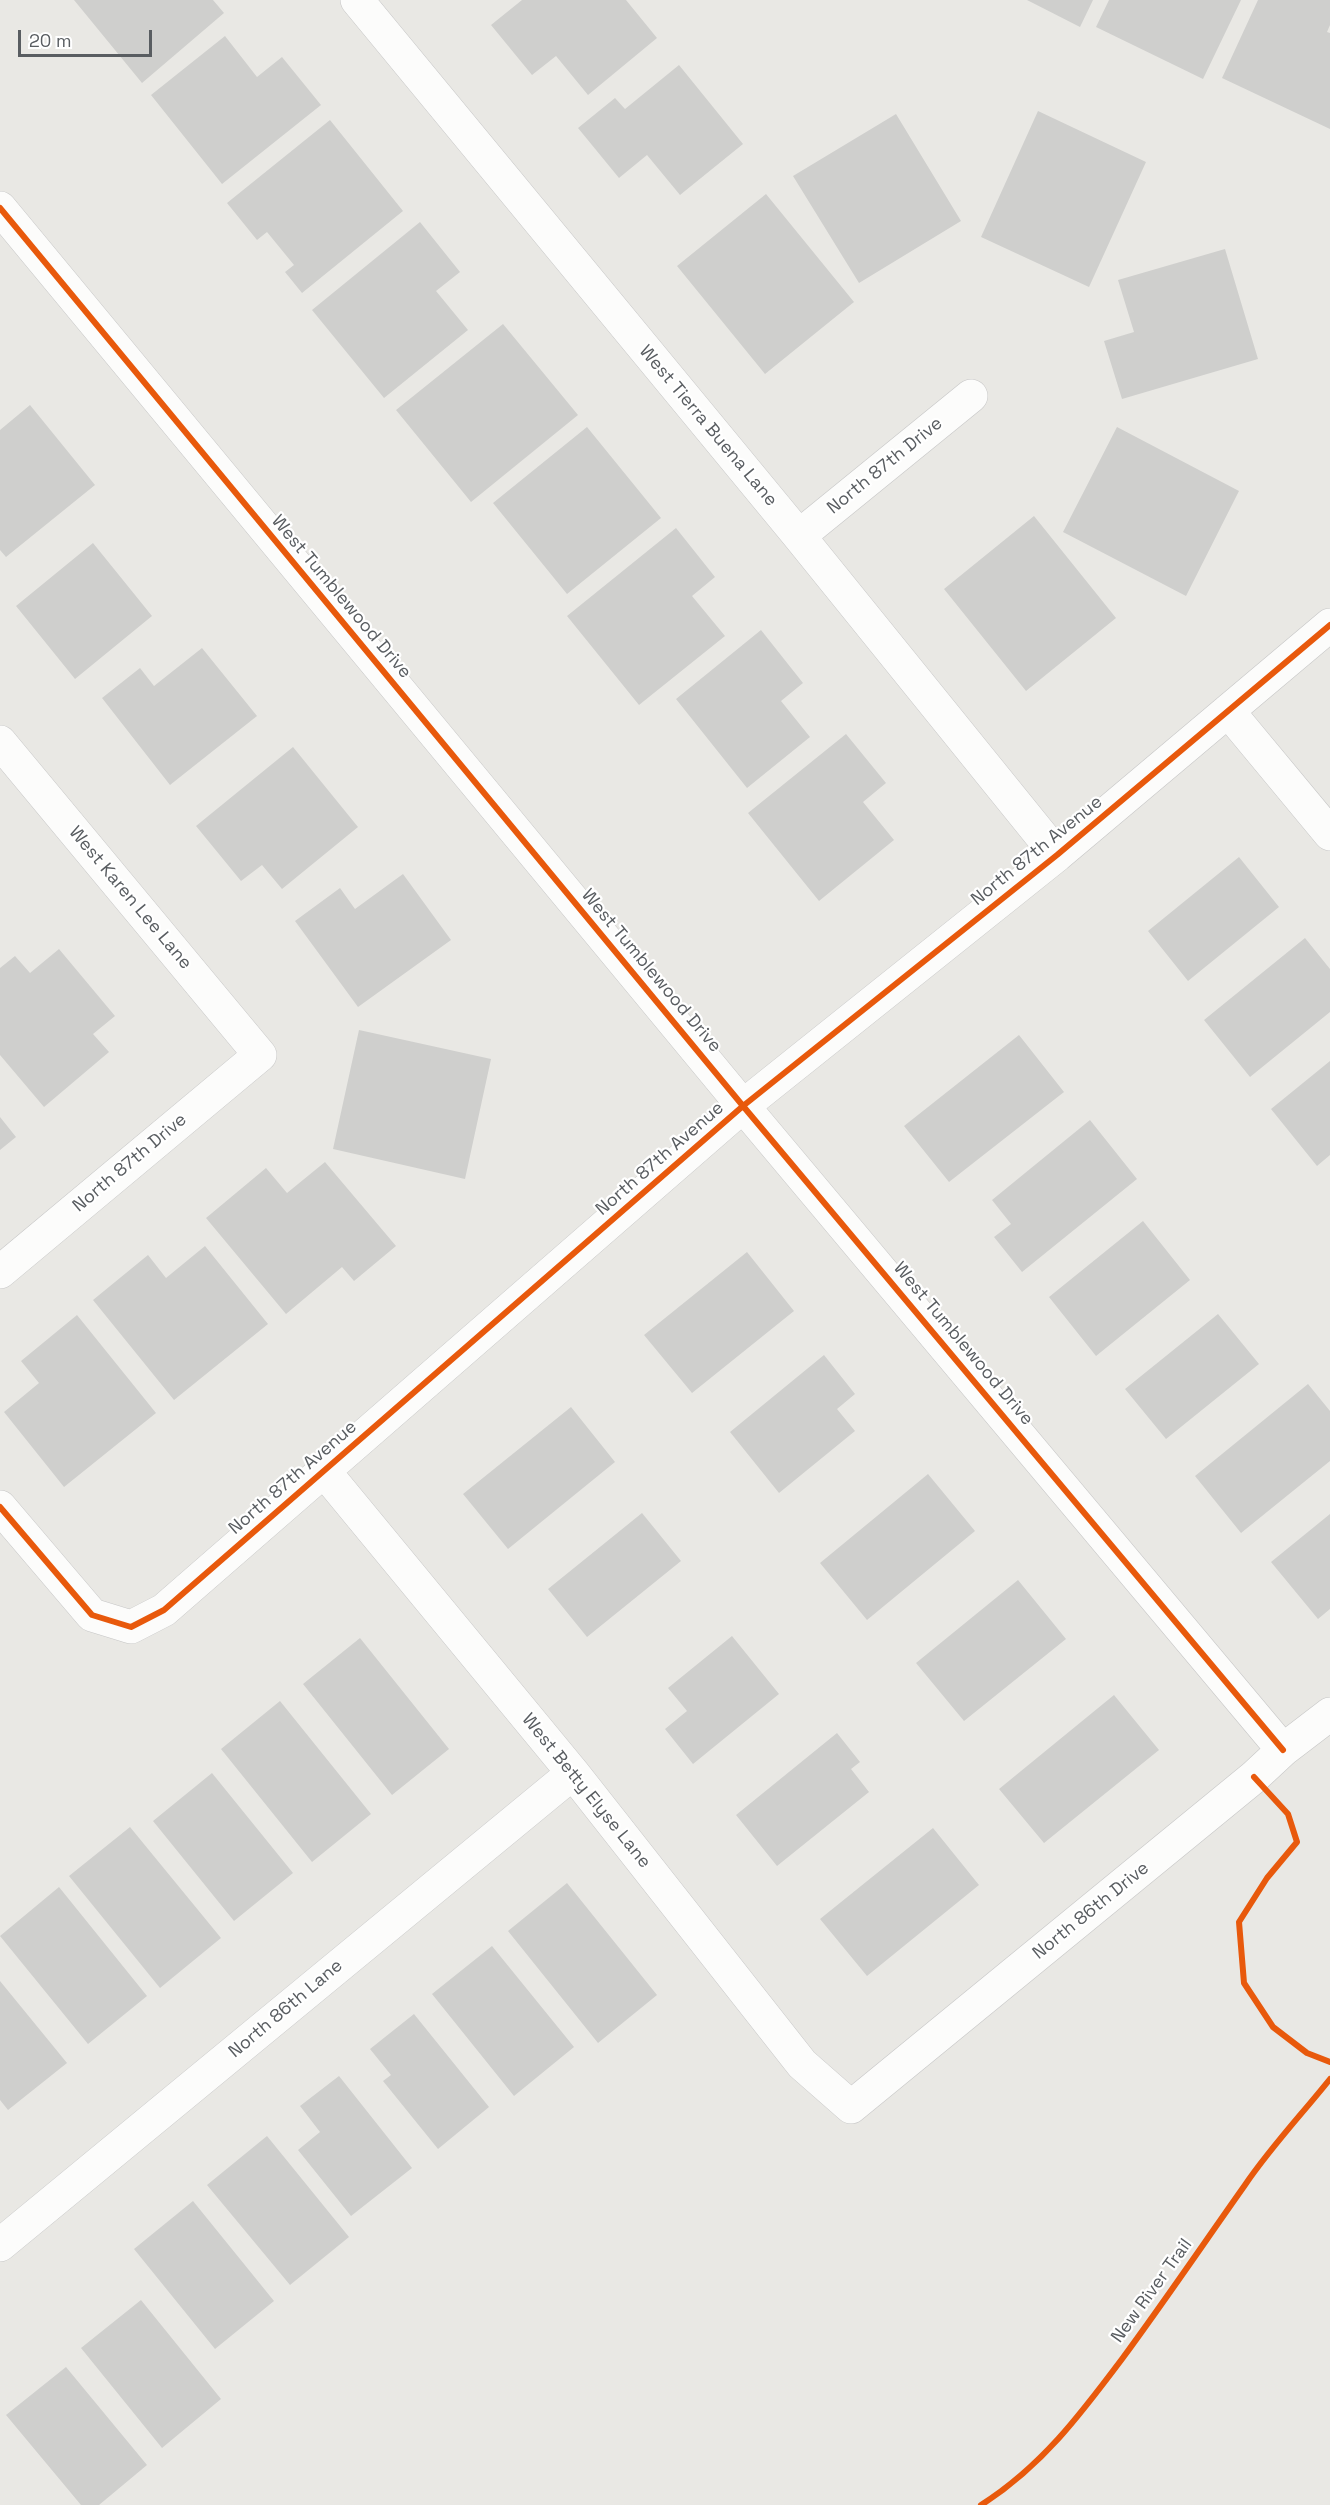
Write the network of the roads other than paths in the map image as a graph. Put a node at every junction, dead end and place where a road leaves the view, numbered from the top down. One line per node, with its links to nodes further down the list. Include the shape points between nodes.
1 (357, 0): 4 (street, West Tierra Buena Lane)
2 (0, 208): 11 (street, West Tumblewood Drive)
3 (971, 396): 4 (street, North 87th Drive)
4 (799, 536): 9 (street, West Tierra Buena Lane)
5 (1330, 625): 6 (street, North 87th Avenue)
6 (1228, 711): 8 (street); 9 (street, North 87th Avenue)
7 (0, 741): 10 (street, West Karen Lee Lane)
8 (1330, 834)
9 (1057, 855): 11 (street, North 87th Avenue)
10 (260, 1055): 12 (street, North 87th Drive)
11 (743, 1106): 13 (street, North 87th Avenue); 16 (street, West Tumblewood Drive)
12 (0, 1272)
13 (324, 1471): 14 (street, North 87th Avenue, via 164,1610 131,1627 92,1615); 17 (street, West Betty Elyse Lane)
14 (0, 1507)
15 (1330, 1714): 16 (street, North 86th Drive)
16 (1283, 1750): 18 (street, North 86th Drive)
17 (573, 1773): 18 (street, West Betty Elyse Lane, via 802,2064); 19 (street, North 86th Lane)
18 (851, 2107)
19 (0, 2245)

